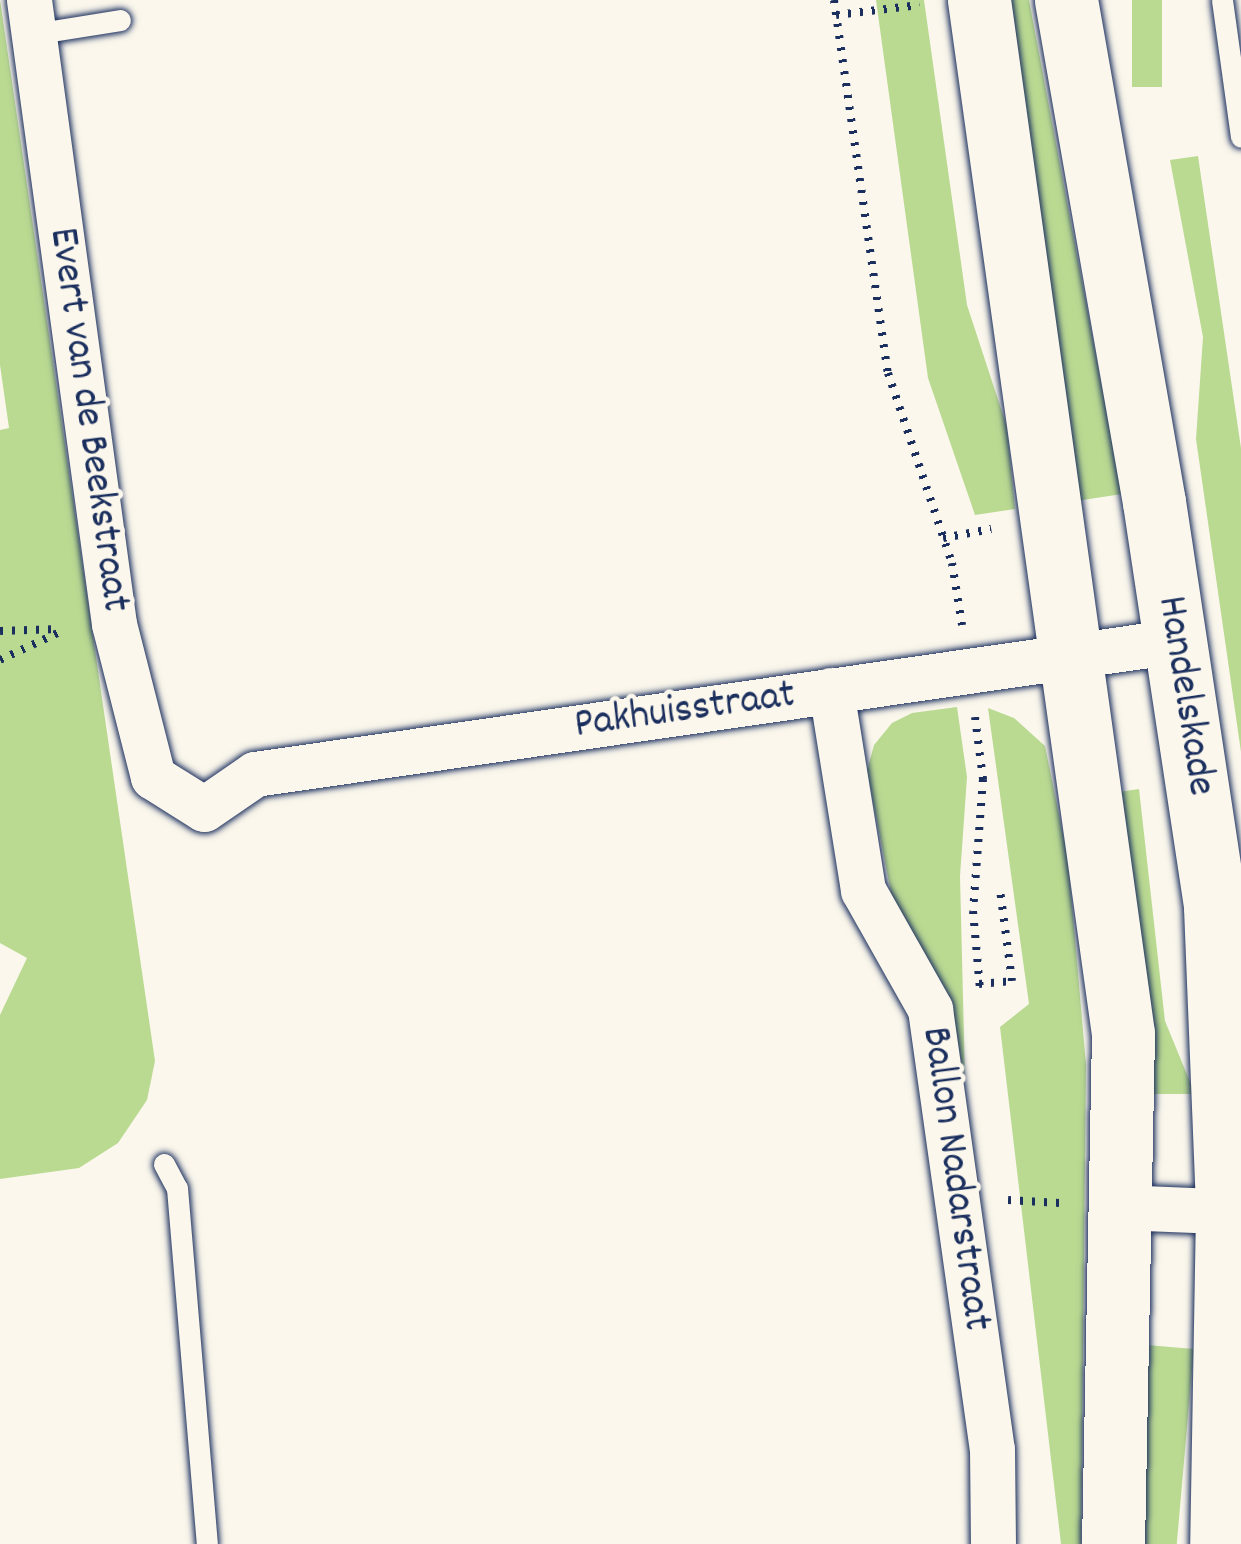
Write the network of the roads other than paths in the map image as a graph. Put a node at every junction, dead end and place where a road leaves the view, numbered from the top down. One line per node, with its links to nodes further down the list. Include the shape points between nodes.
1 (1066, 0): 7 (street, Handelskade)
2 (1222, 0): 6 (lane)
3 (950, 9): 8 (street)
4 (31, 17): 5 (lane); 10 (street, Evert van de Beekstraat, via 114,624 153,777)
5 (120, 20)
6 (1241, 137)
7 (1176, 640): 8 (street, Pakhuisstraat); 13 (street, Handelskade, via 1215,907)
8 (1070, 655): 9 (street, Pakhuisstraat); 12 (street, via 1123,1034)
9 (832, 690): 10 (street, Pakhuisstraat, via 255,774); 15 (street, Ballon Nadarstraat, via 863,890 930,1009 992,1449)
10 (204, 809)
11 (164, 1164): 14 (lane, via 177,1188)
12 (1117, 1207): 13 (street); 16 (street)
13 (1234, 1211): 17 (street, Handelskade)
14 (207, 1544)
15 (993, 1544)
16 (1113, 1544)
17 (1221, 1544)

